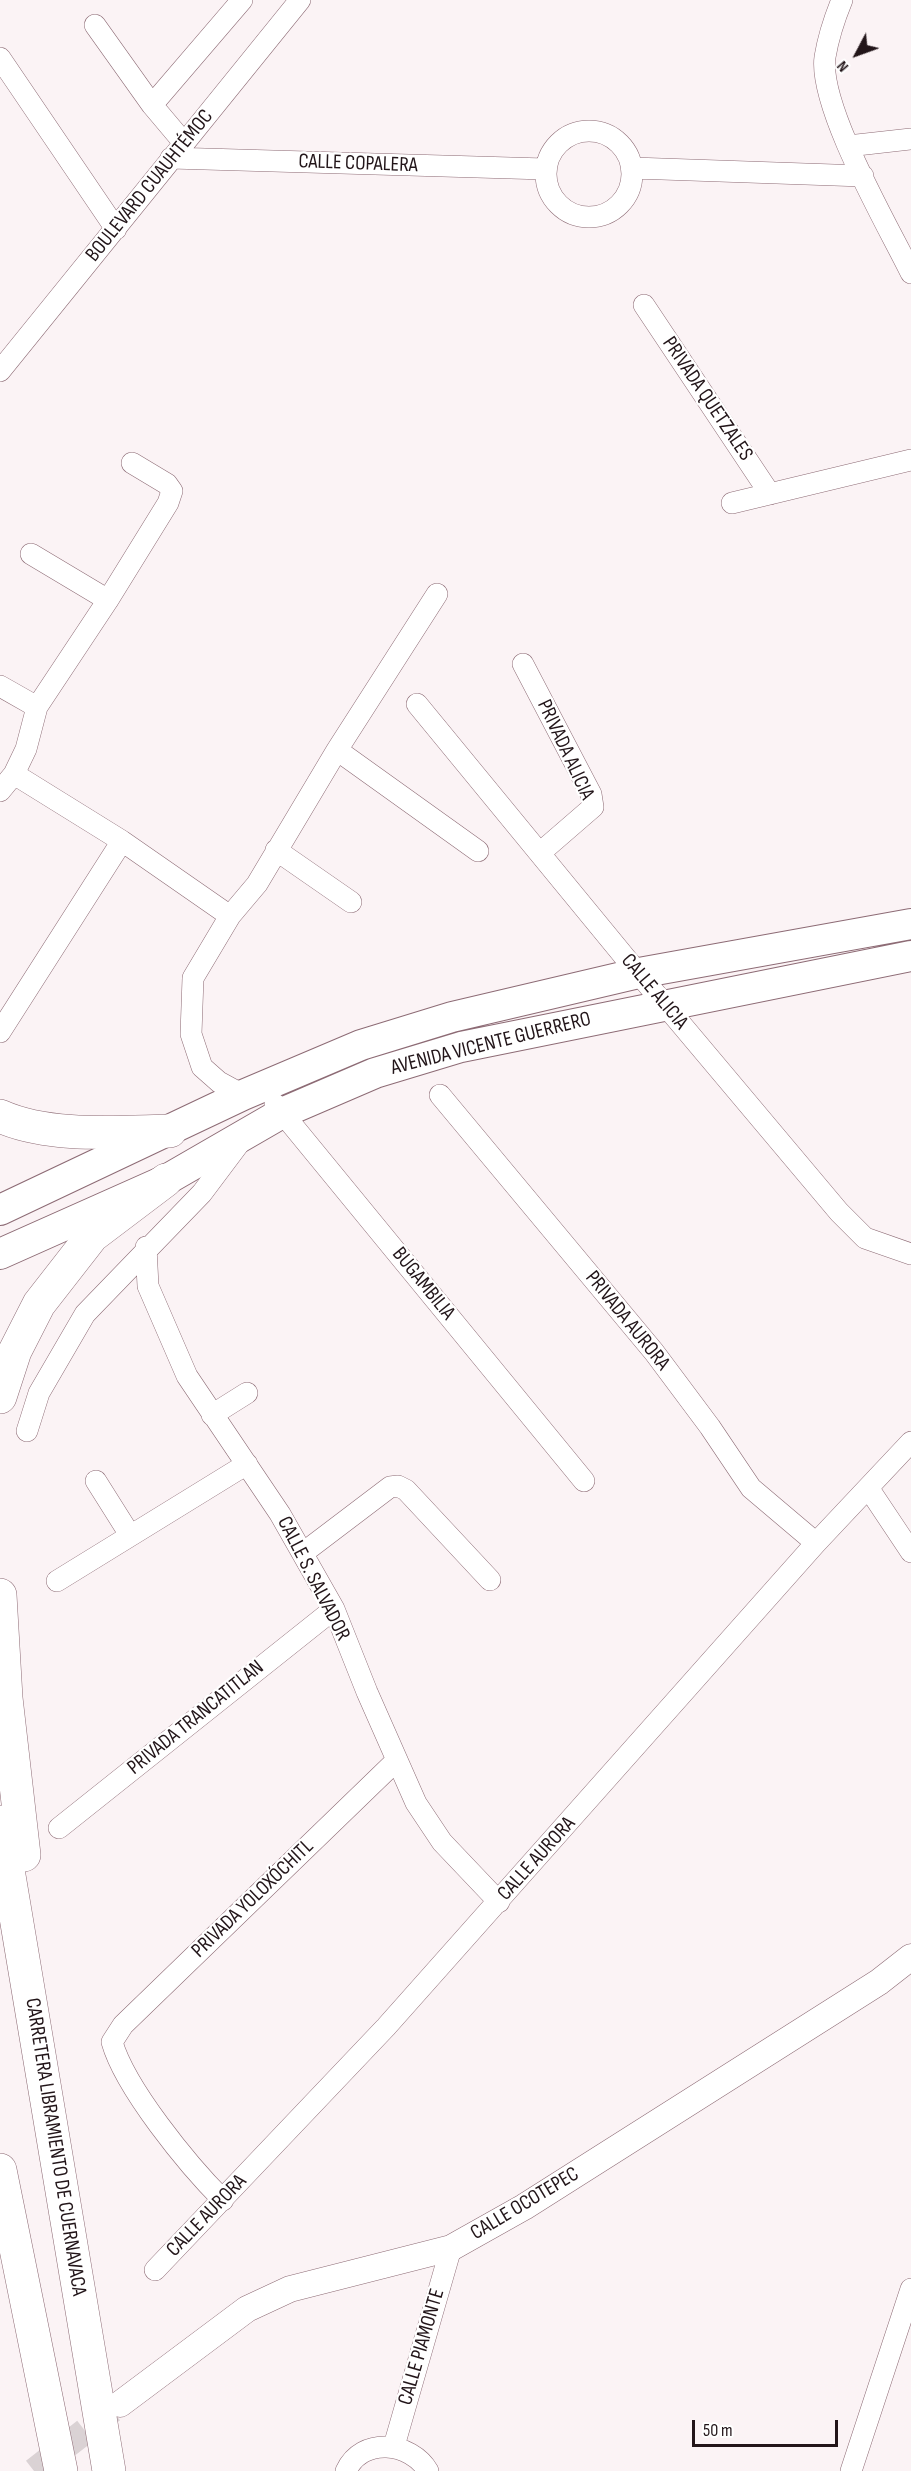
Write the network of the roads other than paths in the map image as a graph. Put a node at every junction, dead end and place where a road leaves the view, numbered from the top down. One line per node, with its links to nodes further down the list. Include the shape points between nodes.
1 (242, 0): 6 (street)
2 (300, 0): 9 (street, BOULEVARD CUAUHTÉMOC)
3 (842, 0): 8 (street, via 824,59 835,114)
4 (95, 25): 6 (street)
5 (0, 58): 13 (street)
6 (152, 105): 9 (street)
7 (911, 140): 8 (street)
8 (848, 146): 12 (street)
9 (178, 151): 11 (street, CALLE COPALERA); 13 (street, BOULEVARD CUAUHTÉMOC)
10 (633, 168): 11 (street, via 621,143 596,130 581,130 557,144); 11 (street, via 631,187 622,203 608,214 590,218 572,214 557,203 548,188); 12 (street)
11 (545, 169)
12 (863, 176): 14 (street)
13 (116, 229): 16 (street, BOULEVARD CUAUHTÉMOC)
14 (911, 273)
15 (644, 304): 19 (street, PRIVADA QUETZALES)
16 (0, 371)
17 (911, 460): 19 (street)
18 (132, 463): 23 (street, via 172,490 168,503)
19 (770, 494): 20 (street)
20 (732, 503)
21 (31, 554): 23 (street)
22 (437, 594): 28 (street)
23 (108, 600): 27 (street)
24 (523, 664): 34 (street, PRIVADA ALICIA, via 591,794 593,807)
25 (0, 686): 27 (street)
26 (417, 704): 34 (street, CALLE ALICIA)
27 (37, 707): 29 (street, via 26,749)
28 (337, 750): 32 (street); 33 (street)
29 (14, 774): 30 (street); 31 (street)
30 (0, 791)
31 (122, 841): 36 (street); 41 (street)
32 (276, 850): 35 (street); 36 (street, via 257,884)
33 (478, 851)
34 (541, 852): 39 (street, CALLE ALICIA)
35 (351, 902)
36 (230, 916): 42 (street, via 193,978 191,1034 202,1067 219,1082)
37 (911, 924): 39 (main road, AVENIDA VICENTE GUERRERO)
38 (911, 956): 40 (main road, AVENIDA VICENTE GUERRERO)
39 (639, 973): 40 (street, CALLE ALICIA); 42 (main road, AVENIDA VICENTE GUERRERO, via 452,1017 361,1045)
40 (665, 1004): 44 (main road, AVENIDA VICENTE GUERRERO, via 419,1059 375,1072); 54 (street, CALLE ALICIA, via 838,1212 865,1238)
41 (0, 1032)
42 (253, 1091): 44 (street, BUGAMBILIA); 46 (main road, AVENIDA VICENTE GUERRERO)
43 (440, 1095): 65 (street, PRIVADA AURORA, via 654,1352 751,1488)
44 (282, 1113): 47 (main road, AVENIDA VICENTE GUERRERO); 62 (street, BUGAMBILIA)
45 (0, 1116): 46 (highway, via 39,1128)
46 (170, 1131): 48 (main road, AVENIDA VICENTE GUERRERO)
47 (244, 1138): 49 (main road, AVENIDA VICENTE GUERRERO); 52 (street, via 202,1193)
48 (91, 1168): 50 (main road); 51 (main road, AVENIDA VICENTE GUERRERO)
49 (166, 1180): 50 (main road, AVENIDA VICENTE GUERRERO); 56 (highway, via 92,1236 46,1295 15,1351)
50 (107, 1207): 53 (main road, AVENIDA VICENTE GUERRERO)
51 (0, 1210)
52 (146, 1247): 57 (street, CALLE S. SALVADOR, via 148,1286 187,1376); 58 (street, via 85,1314 66,1343 39,1393)
53 (0, 1254)
54 (911, 1254)
55 (247, 1393): 57 (street)
56 (0, 1397)
57 (212, 1415): 60 (street, CALLE S. SALVADOR)
58 (27, 1431)
59 (911, 1442): 63 (street, CALLE AURORA)
60 (247, 1464): 64 (street); 67 (street, CALLE S. SALVADOR)
61 (96, 1481): 64 (street)
62 (584, 1481)
63 (869, 1488): 65 (street, CALLE AURORA); 66 (street)
64 (130, 1535): 69 (street)
65 (816, 1543): 75 (street, CALLE AURORA)
66 (911, 1552)
67 (303, 1553): 68 (street, via 390,1486 398,1486); 71 (street, CALLE S. SALVADOR)
68 (490, 1580)
69 (57, 1581)
70 (0, 1595): 77 (highway, via 6,1698 32,1922)
71 (334, 1609): 72 (street, CALLE S. SALVADOR); 74 (street, PRIVADA TRANCATITLAN)
72 (397, 1760): 75 (street, CALLE S. SALVADOR, via 416,1803 442,1842); 79 (street, PRIVADA YOLOXÓCHITL, via 123,2025 112,2042 117,2059 151,2111 198,2175)
73 (0, 1822): 77 (highway, CARRETERA LIBRAMIENTO DE CUERNAVACA)
74 (59, 1828)
75 (499, 1902): 79 (street, CALLE AURORA)
76 (911, 1957): 80 (street, CALLE OCOTEPEC, via 879,1982 524,2207)
77 (30, 1997): 86 (highway, CARRETERA LIBRAMIENTO DE CUERNAVACA)
78 (0, 2170): 85 (highway)
79 (223, 2200): 81 (street, CALLE AURORA)
80 (451, 2248): 83 (street, CALLE OCOTEPEC, via 290,2289 247,2309); 84 (street, CALLE PIAMONTE)
81 (155, 2270)
82 (911, 2289): 89 (street)
83 (120, 2404)
84 (394, 2446): 87 (street, via 376,2447 360,2454); 88 (street, via 410,2452)
85 (61, 2471)
86 (109, 2471)
87 (346, 2471)
88 (428, 2471)
89 (851, 2471)

